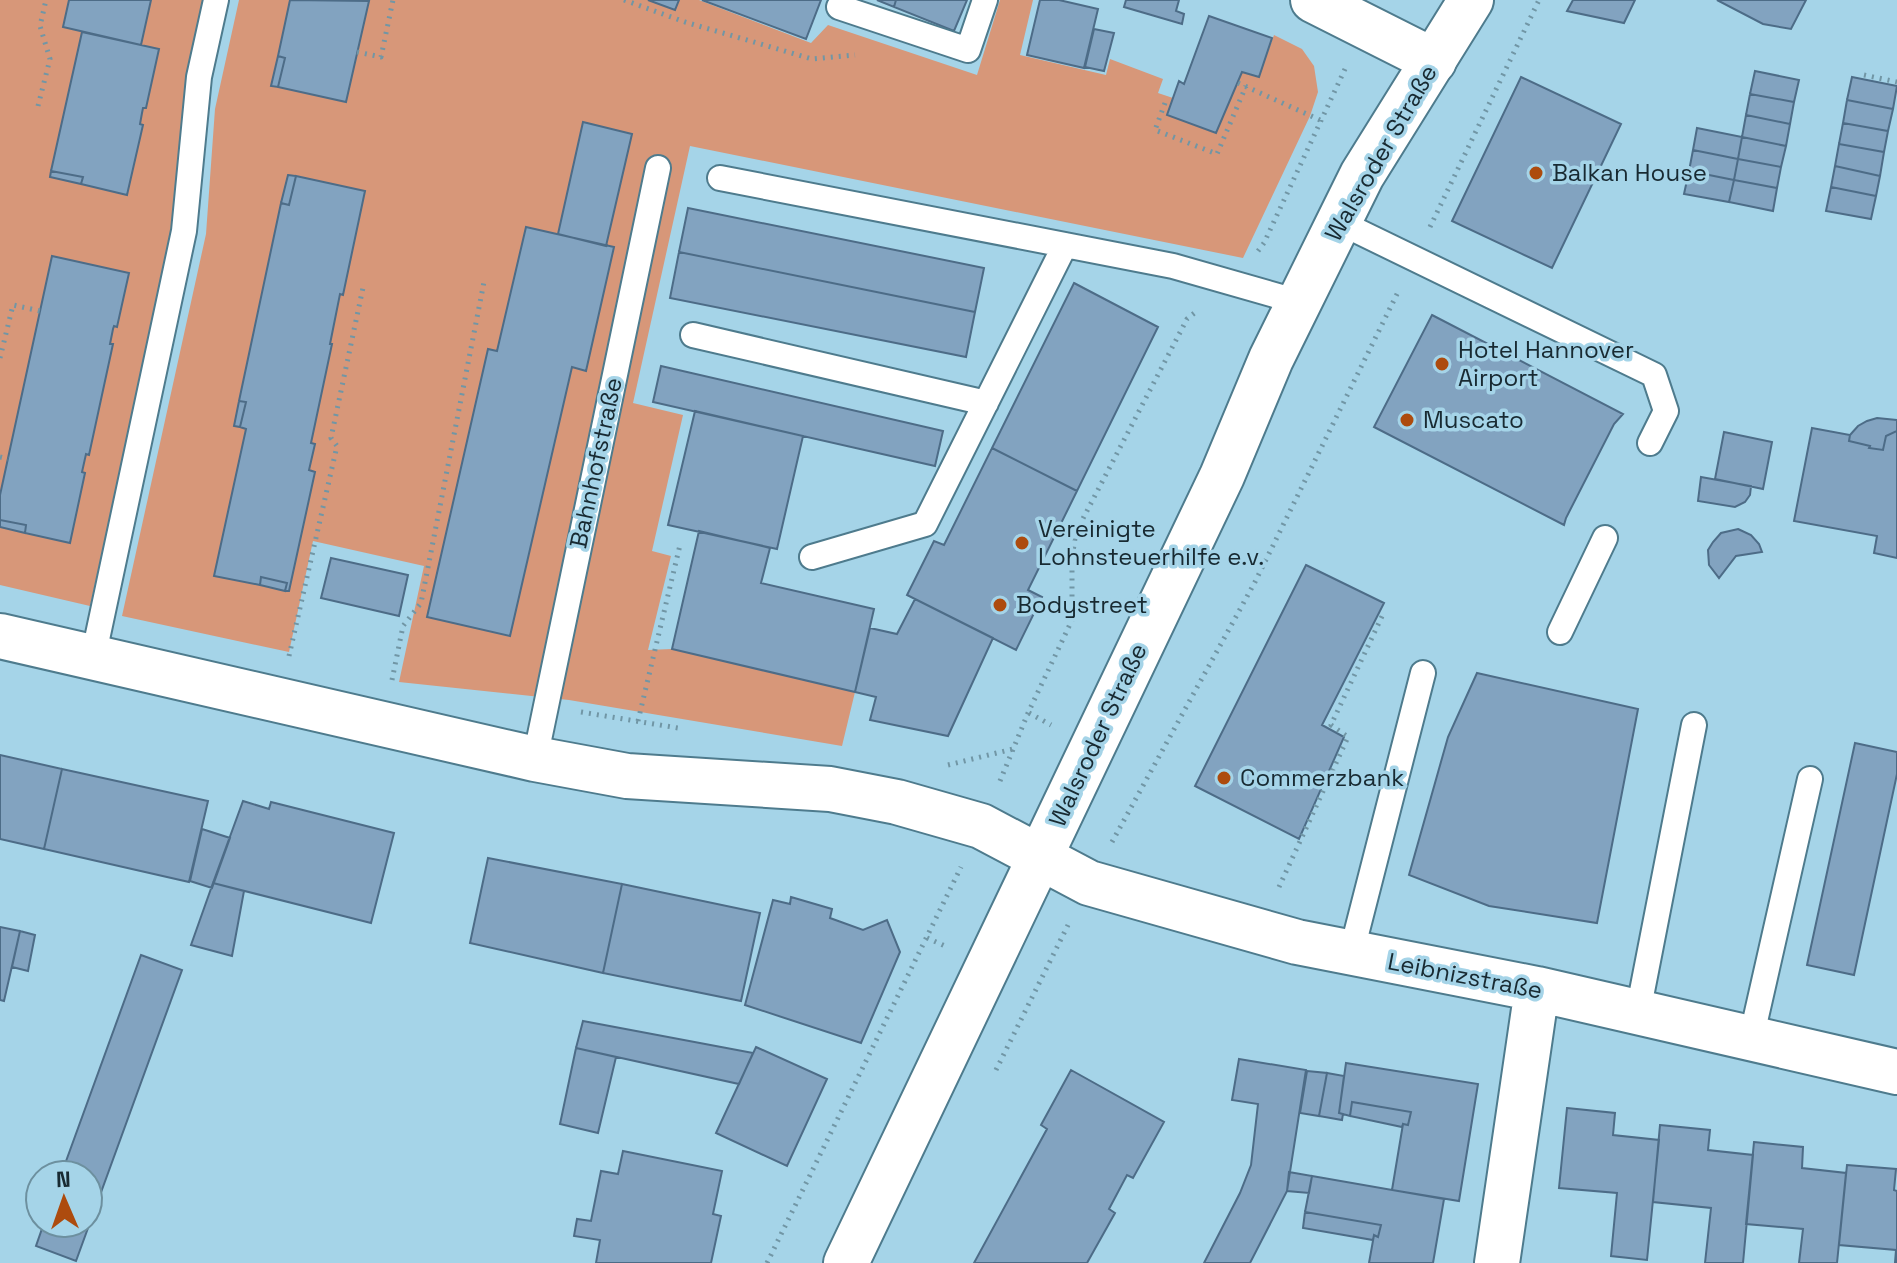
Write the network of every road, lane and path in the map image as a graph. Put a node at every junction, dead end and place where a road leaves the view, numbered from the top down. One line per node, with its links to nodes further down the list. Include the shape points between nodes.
1 (46, 0): 19 (path, via 40,26 50,59)
2 (216, 0): 43 (lane, via 199,77 184,231)
3 (393, 0): 12 (path, via 381,57)
4 (624, 0): 11 (path, via 812,59 870,53)
5 (985, 0): 11 (lane, via 968,50)
6 (1313, 0): 10 (street)
7 (1471, 0): 13 (street, Walsroder Straße)
8 (1539, 0): 25 (path)
9 (839, 7): 11 (lane)
10 (1367, 26): 13 (street); 20 (path)
11 (910, 30)
12 (357, 52)
13 (1434, 61): 23 (street, Walsroder Straße, via 1362,175)
14 (1864, 75): 15 (path)
15 (1897, 82)
16 (1238, 83): 17 (path)
17 (1246, 86): 18 (path, via 1217,154 1155,130); 20 (path)
18 (1165, 103)
19 (38, 106)
20 (1320, 120): 28 (path, via 1264,243)
21 (658, 168): 49 (lane, Bahnhofstraße)
22 (720, 178): 24 (lane)
23 (1339, 222): 25 (lane); 29 (street, Walsroder Straße)
24 (1065, 245): 28 (lane); 33 (lane)
25 (1414, 260): 34 (lane, via 1654,375 1666,411); 53 (path, via 1255,582)
26 (484, 282): 46 (path, via 421,603 403,626)
27 (364, 283): 44 (path, via 331,438 337,446)
28 (1231, 283): 29 (lane); 51 (path, via 1187,319 1076,532 1072,620)
29 (1299, 302): 52 (street, Walsroder Straße)
30 (40, 311): 32 (path, via 13,305)
31 (693, 335): 33 (lane)
32 (0, 358)
33 (986, 403): 39 (lane, via 925,524)
34 (1650, 443)
35 (0, 457): 36 (path)
36 (8, 459)
37 (1605, 538): 41 (lane)
38 (680, 545): 47 (path)
39 (812, 557)
40 (1384, 612): 54 (path, via 1331,725 1348,737)
41 (1560, 632)
42 (0, 636): 43 (street)
43 (93, 658): 49 (street)
44 (287, 665)
45 (1423, 673): 55 (lane)
46 (391, 688)
47 (638, 721)
48 (1694, 725): 57 (lane)
49 (535, 759): 51 (street, via 627,776 830,789)
50 (1810, 779): 58 (lane)
51 (981, 826): 52 (street); 61 (path)
52 (1041, 857): 53 (street, Leibnizstraße); 62 (street, Walsroder Straße)
53 (1089, 883): 54 (street, Leibnizstraße); 59 (path)
54 (1258, 931): 55 (street, Leibnizstraße)
55 (1351, 954): 56 (street, Leibnizstraße)
56 (1537, 989): 57 (street, Leibnizstraße); 63 (street)
57 (1638, 1012): 58 (street, Leibnizstraße)
58 (1751, 1039): 60 (street, Leibnizstraße)
59 (995, 1070)
60 (1897, 1072)
61 (767, 1263)
62 (846, 1263)
63 (1497, 1263)

